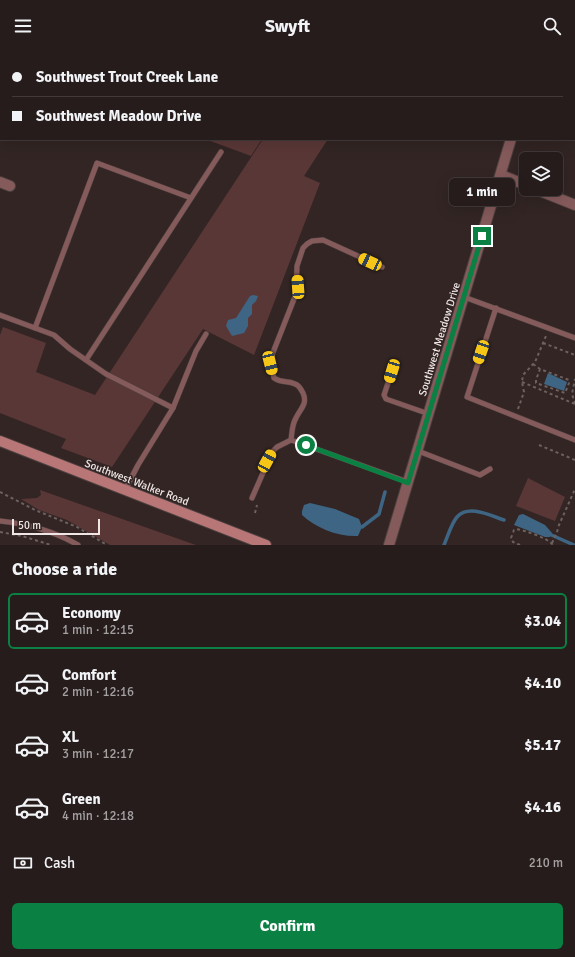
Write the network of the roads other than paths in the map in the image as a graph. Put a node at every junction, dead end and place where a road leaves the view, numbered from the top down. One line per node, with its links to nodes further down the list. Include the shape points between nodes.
1 (511, 140): 3 (street, Southwest Meadow Drive)
2 (221, 152): 6 (lane)
3 (500, 175): 4 (street); 9 (street, Southwest Meadow Drive)
4 (519, 183)
5 (552, 196): 7 (street)
6 (191, 198): 12 (lane, via 97,163); 15 (lane)
7 (575, 205)
8 (382, 267): 19 (lane, via 323,240 312,241 304,248 297,266 296,294 270,363 274,378 280,382 295,384 305,396 302,409 295,419)
9 (464, 297): 10 (lane); 18 (street, Southwest Meadow Drive)
10 (496, 308): 14 (lane); 20 (lane, via 466,398)
11 (0, 315): 12 (lane)
12 (35, 328): 15 (lane, via 54,335)
13 (206, 334): 17 (lane, via 196,351)
14 (575, 338)
15 (86, 360): 17 (lane, via 106,374)
16 (392, 371): 18 (lane, via 384,395 386,399)
17 (173, 408): 25 (lane)
18 (429, 414): 22 (street, Southwest Meadow Drive)
19 (292, 440): 24 (lane); 26 (lane, via 272,452)
20 (575, 440)
21 (0, 441): 25 (main road, Southwest Walker Road)
22 (418, 451): 23 (lane, via 480,474); 24 (street, Southwest Meadow Drive)
23 (490, 469)
24 (408, 483): 30 (street, Southwest Meadow Drive)
25 (124, 490): 29 (main road, Southwest Walker Road)
26 (252, 498)
27 (0, 521): 28 (lane, via 50,531)
28 (78, 545)
29 (266, 545)
30 (389, 545)

